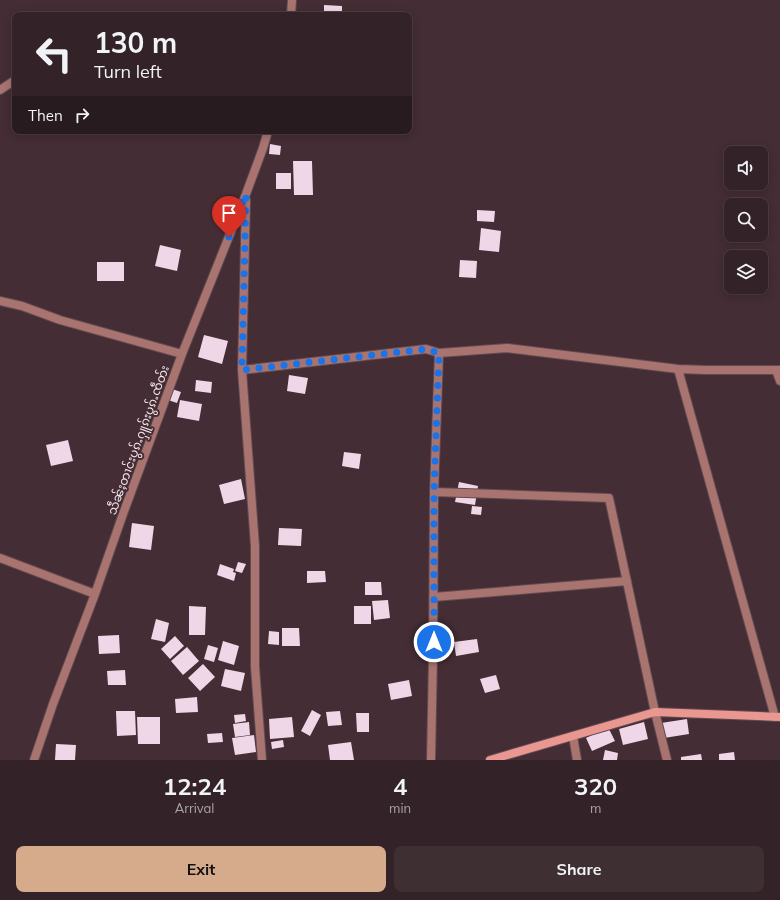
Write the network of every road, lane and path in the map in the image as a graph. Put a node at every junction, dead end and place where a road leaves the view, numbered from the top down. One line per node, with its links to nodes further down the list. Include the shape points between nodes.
1 (292, 0): 2 (street)
2 (291, 12)
3 (12, 82): 4 (street)
4 (0, 90)
5 (267, 134): 6 (street, သဵၼ်ႈတၢင်းပွၵ်ႉႁူၵ်းပွၵ်ႉၸဵတ်း)
6 (246, 194): 9 (street, သဵၼ်ႈတၢင်းပွၵ်ႉႁူၵ်းပွၵ်ႉၸဵတ်း); 11 (street)
7 (0, 301): 9 (street)
8 (439, 353): 10 (street, via 507,348); 11 (street, via 426,349); 14 (street)
9 (182, 354): 17 (street, သဵၼ်ႈတၢင်းပွၵ်ႉႁူၵ်းပွၵ်ႉၸဵတ်း)
10 (678, 369): 12 (street); 20 (street)
11 (242, 370): 23 (street, via 255,546 255,667)
12 (778, 370): 13 (street)
13 (780, 381)
14 (434, 492): 16 (street, via 609,498); 18 (street)
15 (0, 558): 17 (street)
16 (627, 581): 18 (street); 19 (street)
17 (96, 594): 22 (street, သဵၼ်ႈတၢင်းပွၵ်ႉႁူၵ်းပွၵ်ႉၸဵတ်း)
18 (434, 597): 24 (street)
19 (655, 712): 20 (street); 21 (street); 27 (street)
20 (777, 717)
21 (572, 736): 25 (street); 26 (street)
22 (34, 760)
23 (262, 760)
24 (431, 760)
25 (490, 760)
26 (577, 760)
27 (667, 760)

